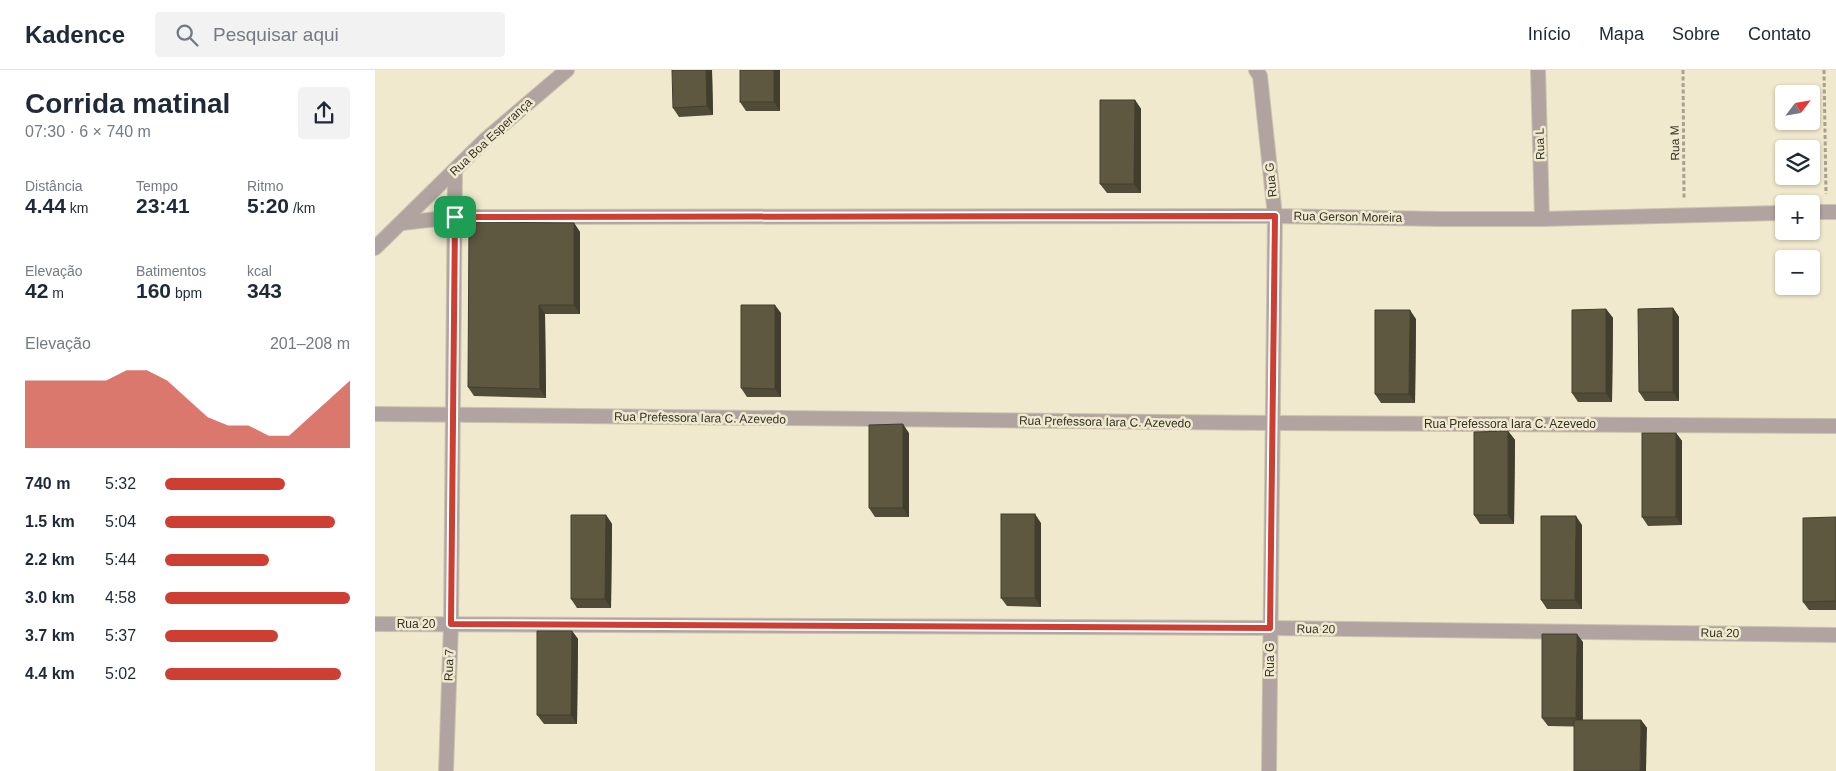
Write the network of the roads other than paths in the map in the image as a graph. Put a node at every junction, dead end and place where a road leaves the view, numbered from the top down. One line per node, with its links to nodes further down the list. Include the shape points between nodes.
1 (567, 70): 4 (street, Rua Boa Esperança)
2 (1538, 70): 8 (street, Rua L)
3 (1259, 72): 6 (street, Rua G)
4 (455, 170): 7 (street, Rua 7); 9 (street, Rua Boa Esperança)
5 (1775, 213): 8 (street, Rua Gerson Moreira)
6 (1275, 216): 7 (street, Rua Gerson Moreira); 8 (street, Rua Gerson Moreira); 13 (street, Rua G)
7 (455, 217): 9 (street, Rua Gerson Moreira); 12 (street, Rua 7)
8 (1542, 219)
9 (402, 223): 10 (street, Rua Boa Esperança)
10 (375, 248)
11 (375, 414): 12 (street, Rua Prefessora Iara C. Azevedo)
12 (453, 416): 13 (street, Rua Prefessora Iara C. Azevedo); 16 (street, Rua 7)
13 (1274, 423): 14 (street, Rua Prefessora Iara C. Azevedo); 17 (street, Rua G)
14 (1836, 426)
15 (375, 624): 16 (street, Rua 20)
16 (451, 624): 17 (street, Rua 20); 19 (street, Rua 7)
17 (1270, 628): 18 (street, Rua 20); 20 (street, Rua G)
18 (1836, 635)
19 (446, 771)
20 (1269, 771)

